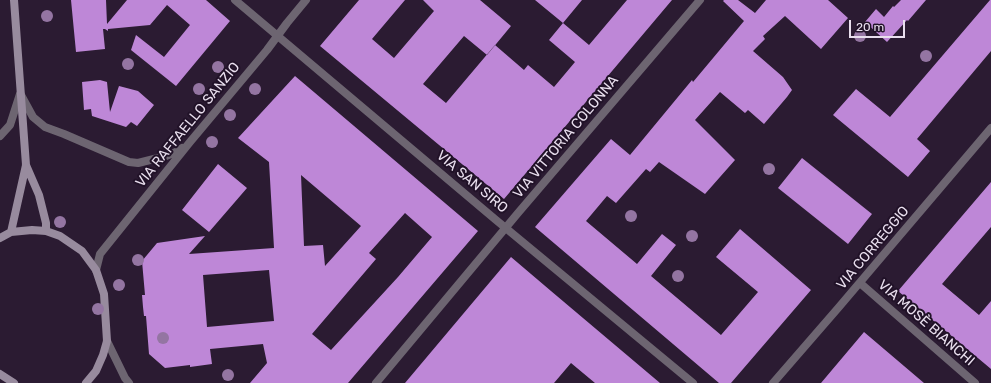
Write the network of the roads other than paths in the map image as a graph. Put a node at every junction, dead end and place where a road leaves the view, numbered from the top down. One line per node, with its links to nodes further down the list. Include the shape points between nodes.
1 (14, 0): 6 (main road)
2 (236, 0): 5 (street, VIA SAN SIRO)
3 (306, 0): 5 (street, VIA RAFFAELLO SANZIO)
4 (700, 0): 11 (street, VIA VITTORIA COLONNA)
5 (278, 36): 9 (street, VIA RAFFAELLO SANZIO); 11 (street, VIA SAN SIRO)
6 (20, 94): 8 (street, via 10,125); 9 (street, via 33,117 45,127 128,162 138,163 166,156); 10 (main road)
7 (991, 128): 16 (street, VIA CORREGGIO)
8 (0, 136)
9 (190, 142): 15 (street, VIA RAFFAELLO SANZIO, via 100,254)
10 (26, 165): 12 (main road, via 39,195); 13 (main road)
11 (506, 228): 22 (street, VIA VITTORIA COLONNA); 23 (street, VIA SAN SIRO)
12 (46, 231): 13 (main road); 15 (main road, via 60,236 82,251)
13 (11, 232): 14 (main road)
14 (0, 238)
15 (96, 270): 17 (main road, via 104,294)
16 (860, 283): 24 (street, VIA CORREGGIO); 25 (street, VIA MOSÈ BIANCHI)
17 (107, 341): 20 (main road, via 104,355 96,371); 21 (street)
18 (0, 374): 19 (main road)
19 (11, 382)
20 (86, 383)
21 (129, 383)
22 (376, 383)
23 (693, 383)
24 (773, 383)
25 (975, 383)

